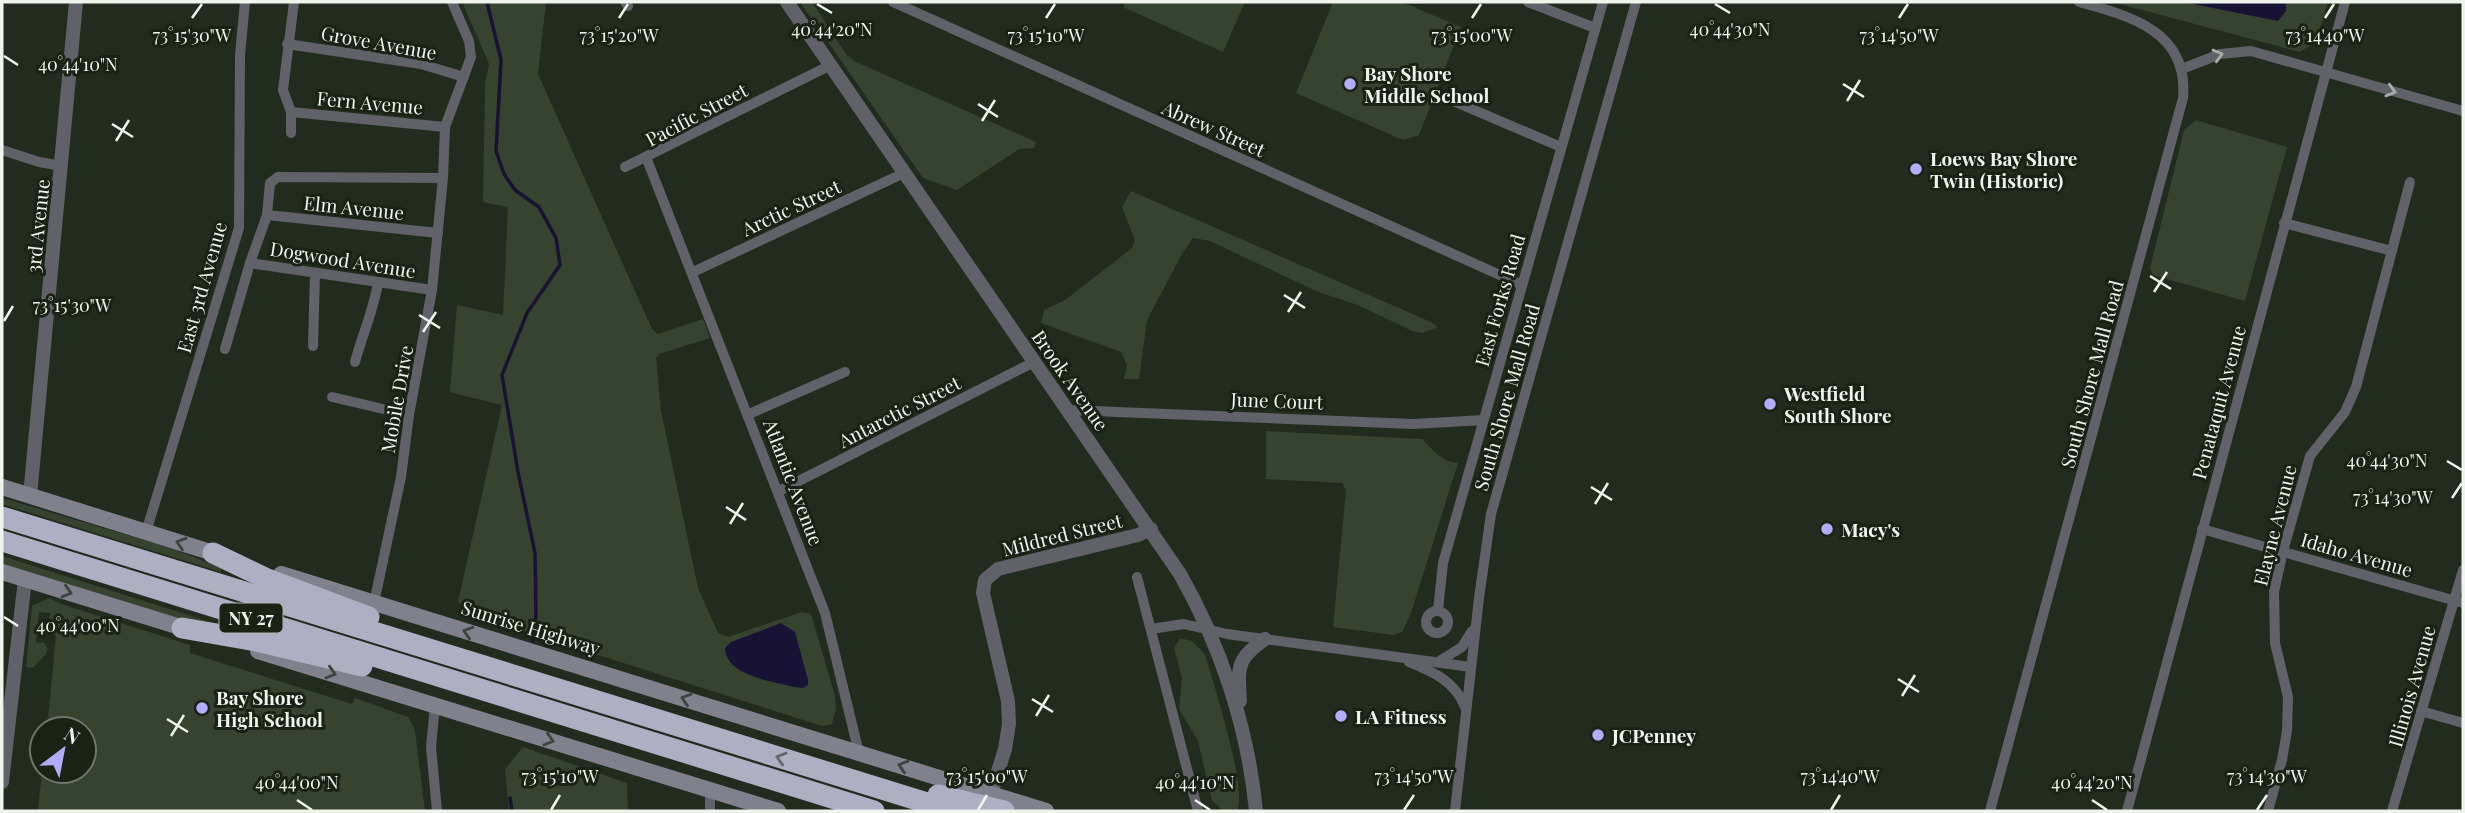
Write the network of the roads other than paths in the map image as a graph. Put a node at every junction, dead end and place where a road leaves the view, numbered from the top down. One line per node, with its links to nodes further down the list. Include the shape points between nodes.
1 (76, 2): 26 (street, 3rd Avenue)
2 (244, 2): 58 (street, East 3rd Avenue, via 239,228)
3 (294, 2): 13 (street)
4 (452, 2): 17 (street, Mobile Drive, via 469,41 471,57)
5 (787, 2): 14 (street, Brook Avenue)
6 (893, 2): 40 (street, Abrew Street)
7 (1528, 2): 12 (street)
8 (1603, 2): 12 (street, East Forks Road)
9 (1636, 2): 69 (street, South Shore Mall Road, via 1494,502)
10 (2079, 2): 15 (street, via 2145,24 2163,39)
11 (2345, 2): 16 (street, Penataquit Avenue)
12 (1595, 28): 23 (street, East Forks Road)
13 (287, 44): 17 (street, Grove Avenue, via 421,64); 20 (street, via 283,90)
14 (831, 65): 25 (street, Pacific Street); 28 (street, Brook Avenue)
15 (2182, 69): 16 (street, one-way to 16, via 2209,57 2244,50); 98 (street, South Shore Mall Road, via 2181,111)
16 (2325, 73): 19 (street, one-way to 19); 32 (street, Penataquit Avenue)
17 (464, 77): 21 (street, Mobile Drive)
18 (1446, 98): 23 (street)
19 (2463, 111)
20 (291, 112): 21 (street, Fern Avenue); 22 (street)
21 (444, 127): 29 (street, Mobile Drive)
22 (291, 133)
23 (1561, 147): 40 (street, East Forks Road)
24 (2, 150): 26 (street)
25 (646, 157): 27 (street); 33 (street, Pacific Street)
26 (62, 166): 54 (street, 3rd Avenue)
27 (625, 167)
28 (904, 173): 37 (street, Arctic Street); 45 (street, Brook Avenue)
29 (443, 178): 31 (street, Dogwood Avenue, via 278,177 270,183); 34 (street, Mobile Drive)
30 (2410, 182): 35 (street, Elayne Avenue)
31 (267, 215): 34 (street, Elm Avenue); 36 (street, Dogwood Avenue)
32 (2284, 223): 35 (street); 56 (street, Penataquit Avenue)
33 (676, 231): 37 (street, Atlantic Avenue)
34 (438, 233): 41 (street, Mobile Drive)
35 (2392, 251): 60 (street, Elayne Avenue, via 2356,387 2345,412 2311,456)
36 (250, 263): 38 (street, Dogwood Avenue); 43 (street, Dogwood Avenue)
37 (693, 272): 49 (street, Atlantic Avenue)
38 (315, 273): 39 (street, Dogwood Avenue); 42 (street)
39 (378, 282): 41 (street, Dogwood Avenue); 44 (street)
40 (1522, 285): 51 (street, East Forks Road)
41 (432, 290): 50 (street, Mobile Drive)
42 (313, 346)
43 (225, 349)
44 (355, 362)
45 (1034, 362): 48 (street, Brook Avenue); 53 (street, Antarctic Street)
46 (845, 372): 49 (street)
47 (332, 397): 50 (street)
48 (1068, 410): 51 (street, June Court, via 1413,424); 57 (street, Brook Avenue)
49 (749, 414): 53 (street, Atlantic Avenue)
50 (409, 415): 67 (street, Mobile Drive)
51 (1484, 420): 68 (street, East Forks Road, via 1443,563)
52 (2, 487): 54 (main road, Sunrise Highway)
53 (779, 491): 84 (street, Atlantic Avenue, via 825,613)
54 (30, 496): 58 (main road, Sunrise Highway)
55 (2, 517): 76 (highway, NY 27)
56 (2202, 528): 60 (street, Idaho Avenue); 99 (street, Penataquit Avenue)
57 (1151, 529): 72 (street, Brook Avenue); 88 (street, Mildred Street, via 998,569 985,580 984,605 1010,718)
58 (146, 532): 61 (main road, Sunrise Highway, one-way to 58)
59 (2, 541): 78 (highway, NY 27)
60 (2283, 551): 66 (street, Idaho Avenue); 100 (street, Elayne Avenue, via 2273,618 2288,697 2287,731)
61 (213, 553): 67 (main road, Sunrise Highway); 76 (highway)
62 (2463, 570): 66 (street, Illinois Avenue)
63 (2, 572): 65 (main road)
64 (1137, 577): 71 (street)
65 (25, 579): 70 (main road, one-way to 70); 86 (street)
66 (2459, 601): 81 (street, Illinois Avenue)
67 (374, 603): 84 (main road, Sunrise Highway, one-way to 67)
68 (1438, 610)
69 (1476, 626): 75 (street, via 1462,647); 77 (street, South Shore Mall Road)
70 (182, 628): 78 (highway); 79 (main road, one-way to 79)
71 (1150, 629): 72 (street, via 1184,624); 95 (street)
72 (1209, 629): 73 (street); 83 (street, Brook Avenue)
73 (1265, 639): 74 (street); 83 (street, via 1245,654 1239,667)
74 (1397, 656): 75 (street); 80 (street, via 1444,680 1456,690)
75 (1437, 662): 77 (street)
76 (484, 666): 85 (highway, NY 27, one-way to 76)
77 (1471, 667): 80 (street, South Shore Mall Road)
78 (501, 696): 92 (highway, NY 27)
79 (435, 705): 87 (main road, one-way to 87); 89 (street, via 431,747)
80 (1466, 711): 97 (street, South Shore Mall Road)
81 (2421, 711): 82 (street); 101 (street, Illinois Avenue)
82 (2463, 723)
83 (1241, 727): 96 (street, Brook Avenue)
84 (859, 753): 88 (main road, Sunrise Highway, one-way to 84)
85 (847, 779): 88 (highway); 93 (highway, NY 27)
86 (2, 782)
87 (710, 790): 90 (street); 91 (main road)
88 (998, 803): 94 (main road, Sunrise Highway)
89 (437, 811)
90 (710, 811)
91 (778, 811)
92 (874, 811)
93 (953, 811)
94 (1046, 811)
95 (1198, 811)
96 (1256, 811)
97 (1455, 811)
98 (1990, 811)
99 (2127, 811)
100 (2268, 811)
101 (2392, 811)

